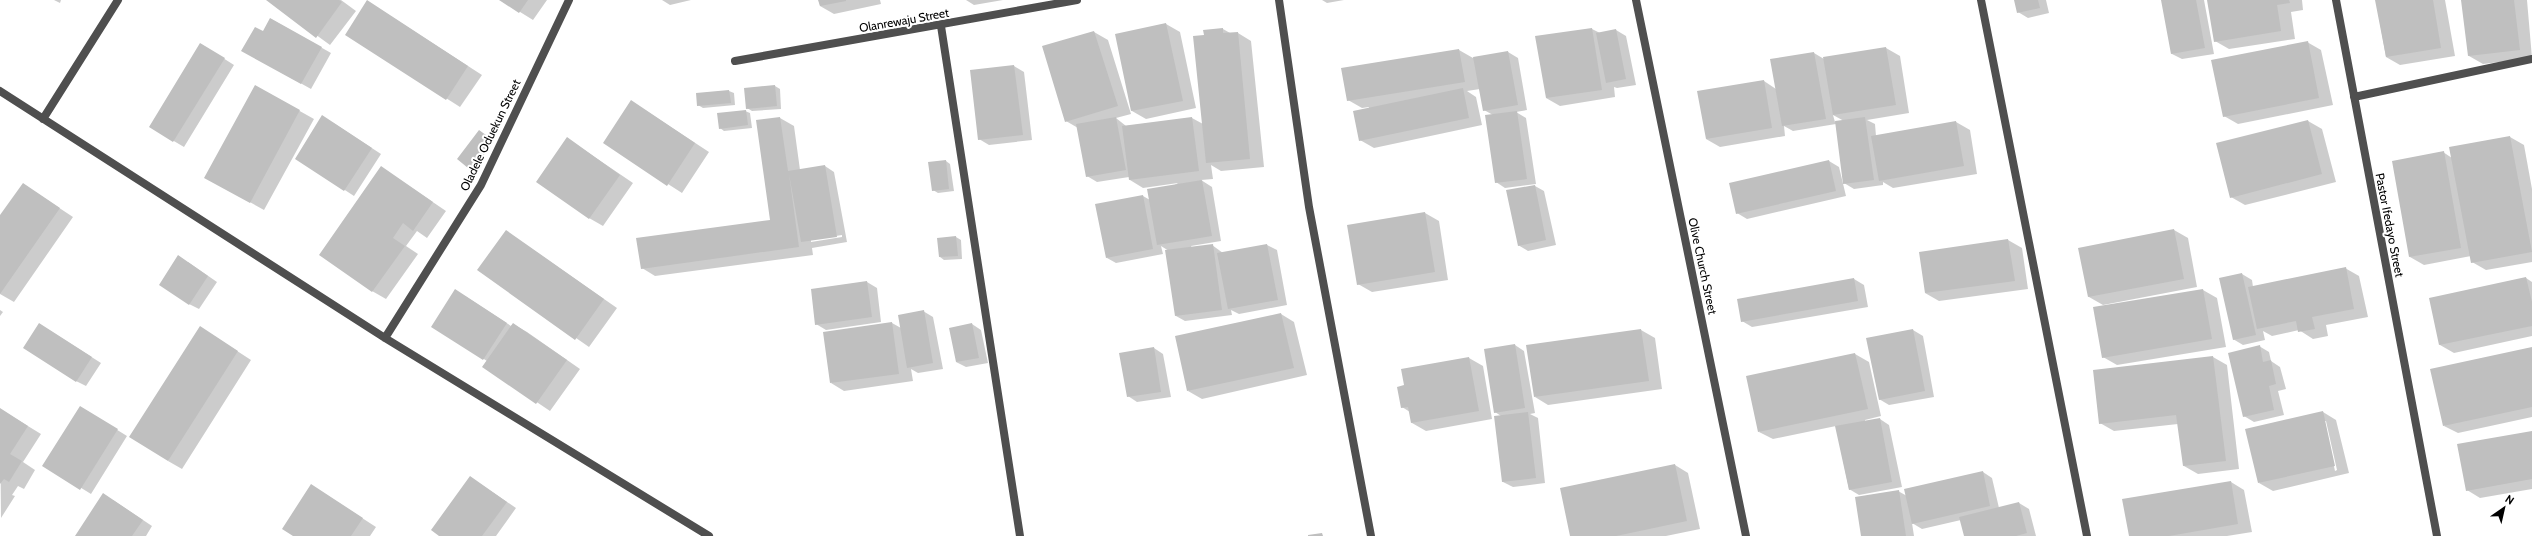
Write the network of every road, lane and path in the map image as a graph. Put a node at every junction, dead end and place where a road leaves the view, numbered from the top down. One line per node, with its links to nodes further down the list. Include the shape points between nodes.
1 (118, 0): 13 (street)
2 (569, 0): 14 (street, Oladele Oduekun Street, via 481,185)
3 (1077, 0): 8 (street, Olanrewaju Street)
4 (1279, 0): 17 (street, via 1309,207)
5 (1636, 0): 18 (street, Olive Church Street)
6 (1981, 0): 19 (street)
7 (2336, 0): 12 (street, Pastor Ifedayo Street)
8 (941, 26): 10 (street, Olanrewaju Street); 16 (street)
9 (2532, 59): 12 (street)
10 (735, 61)
11 (0, 91): 13 (street)
12 (2354, 97): 20 (street, Pastor Ifedayo Street)
13 (43, 119): 14 (street)
14 (384, 338): 15 (street)
15 (709, 536)
16 (1020, 536)
17 (1371, 536)
18 (1746, 536)
19 (2087, 536)
20 (2437, 536)

